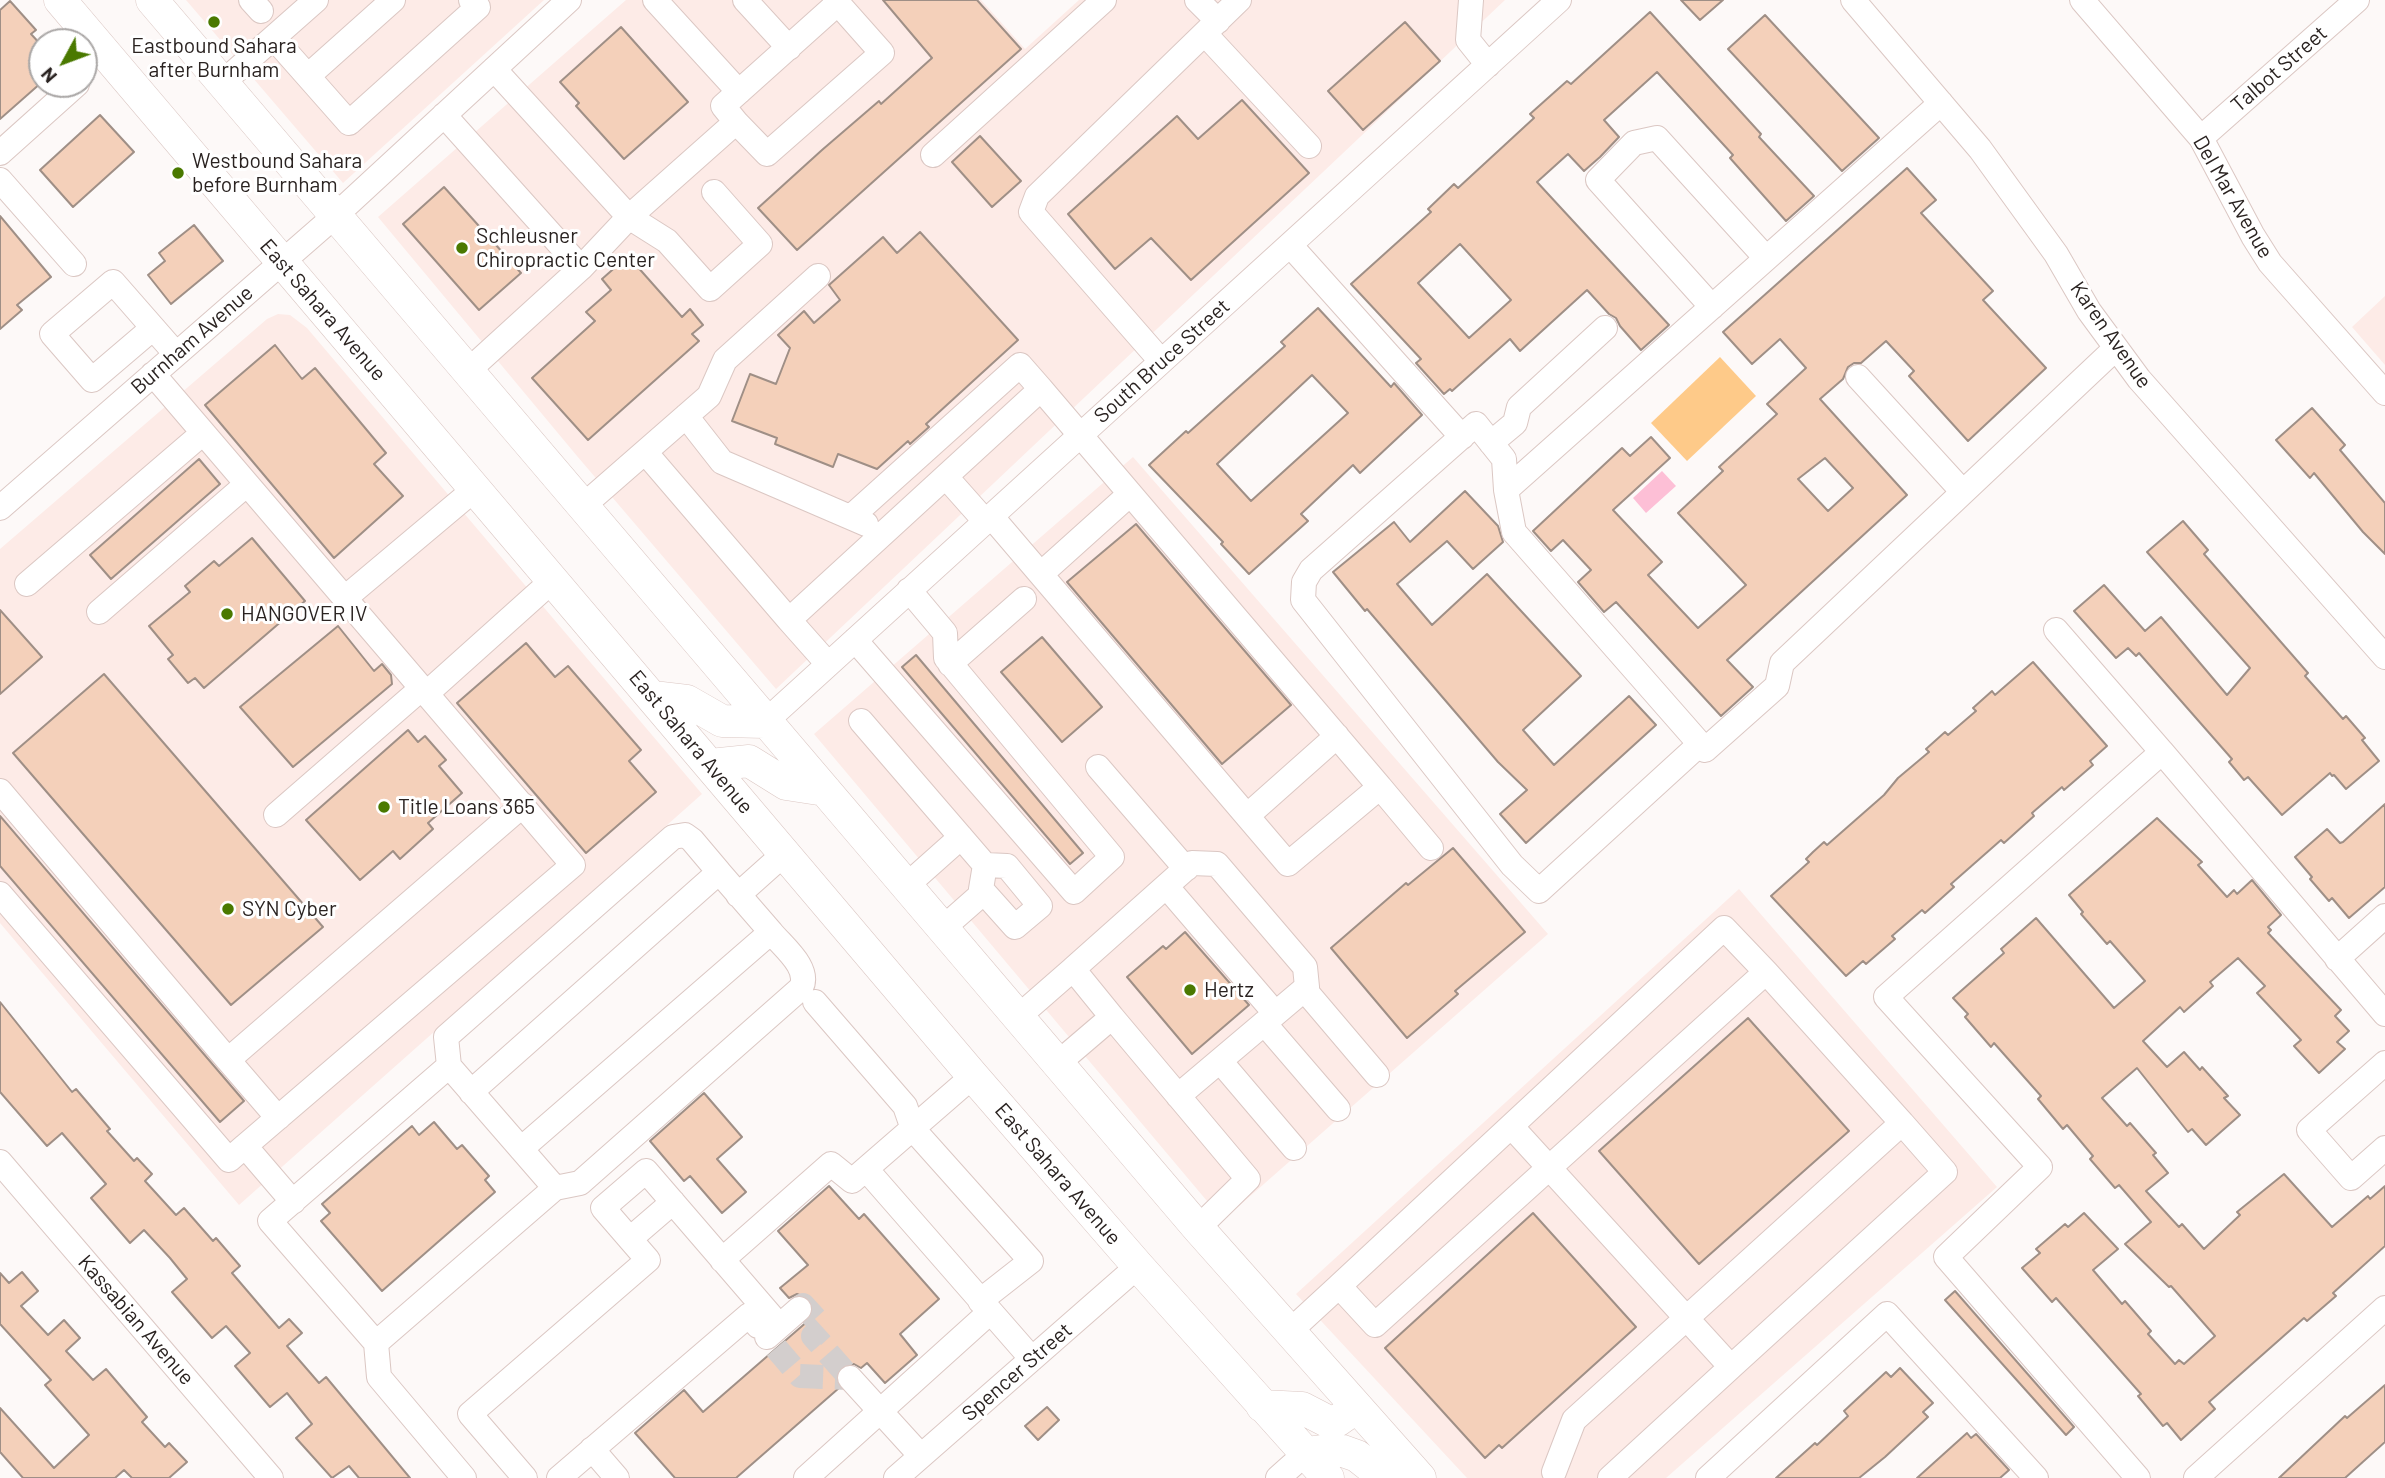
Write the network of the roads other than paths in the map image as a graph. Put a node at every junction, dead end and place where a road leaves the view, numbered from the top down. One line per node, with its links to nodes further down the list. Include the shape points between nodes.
1 (60, 0): 21 (main road, East Sahara Avenue)
2 (152, 0): 26 (main road)
3 (393, 0): 25 (street)
4 (471, 0): 25 (street, via 478,7 349,123)
5 (569, 0): 24 (street, Burnham Avenue)
6 (655, 0): 27 (street)
7 (746, 0): 20 (street)
8 (1104, 0): 35 (street)
9 (1197, 0): 18 (street)
10 (1239, 0): 18 (street)
11 (1471, 0): 23 (street, via 1468,40)
12 (1559, 0): 23 (street, South Bruce Street)
13 (1853, 0): 29 (street, Karen Avenue)
14 (2082, 0): 32 (street, Del Mar Avenue)
15 (2357, 0): 32 (street, Talbot Street)
16 (837, 1): 20 (street); 31 (street, via 883,53 767,154)
17 (310, 2): 19 (street)
18 (1211, 28): 34 (street); 51 (street, via 1037,196 1031,212)
19 (274, 38): 25 (street); 26 (street)
20 (789, 48): 27 (street)
21 (107, 57): 22 (street); 42 (main road, East Sahara Avenue)
22 (98, 65)
23 (1488, 65): 40 (street, South Bruce Street)
24 (494, 69): 30 (street, Burnham Avenue); 39 (street)
25 (308, 76)
26 (222, 83): 38 (main road)
27 (739, 92): 31 (street, via 723,106)
28 (60, 98): 33 (street)
29 (1941, 103): 41 (street); 49 (street, Karen Avenue, via 2056,254)
30 (444, 115): 38 (street, Burnham Avenue); 44 (street)
31 (736, 122): 39 (street)
32 (2201, 138): 56 (street, Del Mar Avenue, via 2270,263)
33 (2, 146)
34 (1309, 146)
35 (933, 155)
36 (0, 180): 43 (street)
37 (714, 192): 39 (street, via 760,244 710,289 667,241)
38 (335, 215): 42 (street, Burnham Avenue); 52 (main road)
39 (629, 217): 44 (street)
40 (1290, 245): 51 (street, South Bruce Street); 60 (street)
41 (1766, 258): 46 (street); 46 (street, via 1657,138 1634,143 1598,180)
42 (282, 261): 50 (street, Burnham Avenue); 65 (main road, East Sahara Avenue)
43 (74, 264)
44 (581, 268): 52 (street)
45 (818, 276): 57 (street, via 726,360 709,396)
46 (1712, 307): 66 (street)
47 (153, 328): 50 (street)
48 (1605, 328): 61 (street, via 1519,407 1515,423)
49 (2116, 348): 67 (street); 84 (street, Karen Avenue)
50 (176, 354): 53 (street, Burnham Avenue)
51 (1161, 361): 59 (street, South Bruce Street)
52 (469, 370): 69 (main road)
53 (153, 374): 58 (street); 70 (street, Burnham Avenue)
54 (1858, 377): 67 (street)
55 (1041, 389): 59 (street); 63 (street); 71 (street, via 1020,365)
56 (2385, 393)
57 (686, 416): 62 (street); 71 (street, via 722,461)
58 (203, 433): 64 (street); 76 (street)
59 (1080, 435): 68 (street); 72 (street, South Bruce Street)
60 (1462, 436): 61 (street, via 1476,424); 92 (street, via 1311,570 1304,582 1303,600 1512,865 1539,891)
61 (1491, 443): 66 (street, via 1504,459)
62 (645, 452): 69 (street); 81 (street)
63 (946, 477): 72 (street); 73 (street)
64 (247, 484): 78 (street); 80 (street)
65 (476, 488): 75 (main road, East Sahara Avenue); 78 (street)
66 (1506, 490): 92 (street, via 1514,532)
67 (1963, 492): 92 (street, via 1782,663 1777,686 1705,750)
68 (1130, 494): 74 (street); 91 (street)
69 (583, 506): 90 (main road)
70 (0, 508)
71 (851, 517): 73 (street)
72 (988, 519): 74 (street); 77 (street, South Bruce Street)
73 (885, 533): 81 (street)
74 (1041, 574): 101 (street)
75 (553, 580): 87 (street); 88 (main road, East Sahara Avenue)
76 (27, 584)
77 (909, 590): 83 (street, South Bruce Street); 86 (street, via 945,633)
78 (345, 598): 87 (street)
79 (1024, 599): 86 (street)
80 (99, 612)
81 (789, 621): 85 (street)
82 (2056, 631): 93 (street)
83 (855, 640): 85 (street, South Bruce Street); 86 (street, via 1074,892 1112,858)
84 (2385, 657)
85 (828, 664): 90 (street, South Bruce Street)
86 (950, 664)
87 (424, 690): 99 (street); 100 (street)
88 (653, 697): 90 (main road, via 687,701 722,721); 94 (main road, East Sahara Avenue)
89 (861, 721): 102 (street)
90 (765, 722): 97 (main road)
91 (1337, 736): 96 (street); 101 (street)
92 (1700, 744)
93 (2162, 752): 116 (street); 184 (street, via 1886,997 2040,1167 1946,1258)
94 (710, 765): 97 (main road, via 749,761 786,784); 104 (main road, East Sahara Avenue)
95 (1098, 766): 106 (street)
96 (1380, 786): 101 (street, via 1288,864); 103 (street)
97 (825, 790): 108 (main road)
98 (0, 791): 125 (street)
99 (523, 805): 125 (street); 135 (street, via 573,865)
100 (276, 815)
101 (1247, 816)
102 (961, 837): 105 (street); 108 (street)
103 (1431, 848)
104 (785, 853): 112 (street); 131 (main road, East Sahara Avenue)
105 (985, 865): 110 (street); 110 (street, via 1007,866 1040,906 1015,927)
106 (1186, 869): 109 (street); 119 (street, via 1192,863 1217,864 1305,967)
107 (719, 872): 112 (street); 129 (street, via 692,840 685,835 673,837 453,1029 446,1037); 132 (street)
108 (906, 886): 114 (main road)
109 (1166, 886): 117 (street); 124 (street)
110 (984, 891): 114 (street)
111 (0, 894): 139 (street, via 229,1160)
112 (738, 895): 115 (street)
113 (2385, 916): 116 (street)
114 (942, 929): 122 (main road)
115 (771, 932): 142 (street); 146 (street, via 803,971 801,988 580,1183)
116 (2337, 959): 121 (street)
117 (1073, 969): 122 (street); 123 (street)
118 (1766, 972): 136 (street); 137 (street, via 1724,928); 144 (street)
119 (1304, 989): 124 (street); 130 (street)
120 (815, 1002): 138 (street, via 905,1106)
121 (2385, 1014)
122 (1017, 1017): 128 (main road)
123 (1112, 1017): 128 (street); 133 (street)
124 (1270, 1018): 126 (street); 134 (street)
125 (228, 1060): 135 (street)
126 (1220, 1060): 133 (street); 140 (street)
127 (2385, 1063): 141 (street, via 2309,1130 2351,1178)
128 (1057, 1064): 149 (main road)
129 (449, 1066): 132 (street); 147 (street)
130 (1377, 1075)
131 (973, 1076): 138 (street); 152 (main road, East Sahara Avenue)
132 (471, 1092): 142 (street)
133 (1178, 1096): 149 (street, via 1248,1179)
134 (1338, 1109)
135 (278, 1118): 139 (street)
136 (1902, 1123): 157 (street); 162 (street, via 1945,1172)
137 (1511, 1126): 144 (street); 153 (street)
138 (913, 1129): 145 (street); 154 (street, via 1031,1261)
139 (245, 1146): 147 (street)
140 (1294, 1148)
141 (2385, 1148)
142 (521, 1149): 146 (street)
143 (0, 1162): 172 (street, Kassabian Avenue)
144 (1548, 1168): 153 (street, via 1376,1325); 157 (street)
145 (866, 1169): 151 (street, via 852,1181 831,1164); 154 (street)
146 (555, 1188): 160 (street)
147 (293, 1202): 160 (street, via 270,1221)
148 (673, 1202): 150 (street); 150 (street, via 646,1171 603,1208); 151 (street)
149 (1198, 1228): 159 (main road)
150 (630, 1239): 174 (street, via 648,1260 470,1413)
151 (722, 1260): 158 (street)
152 (1138, 1266): 161 (street, Spencer Street); 164 (main road, East Sahara Avenue)
153 (1339, 1286): 159 (street)
154 (985, 1306): 161 (street); 166 (street)
155 (2385, 1308): 185 (street)
156 (799, 1309): 158 (street)
157 (1686, 1317): 162 (street); 171 (street, via 1574,1420)
158 (770, 1331): 167 (street, via 749,1315)
159 (1289, 1332): 165 (main road)
160 (376, 1343): 173 (street, via 379,1377)
161 (1032, 1359): 169 (street, Spencer Street)
162 (1731, 1367): 181 (street)
163 (850, 1378): 166 (street)
164 (1262, 1406): 165 (main road, via 1302,1408 1329,1422); 168 (main road, East Sahara Avenue)
165 (1357, 1407): 170 (main road)
166 (881, 1411): 169 (street); 177 (street)
167 (592, 1449): 175 (street); 176 (street)
168 (1306, 1453): 170 (main road, via 1343,1451 1371,1467); 179 (street); 180 (main road, East Sahara Avenue)
169 (921, 1456): 178 (street, Spencer Street)
170 (1416, 1474)
171 (1553, 1476)
172 (271, 1478)
173 (464, 1478)
174 (525, 1478)
175 (559, 1478)
176 (617, 1478)
177 (806, 1478)
178 (896, 1478)
179 (1278, 1478)
180 (1328, 1478)
181 (1610, 1478)
182 (1708, 1478): 183 (street, via 1887,1314)
183 (2036, 1478)
184 (2138, 1478)
185 (2196, 1478)

